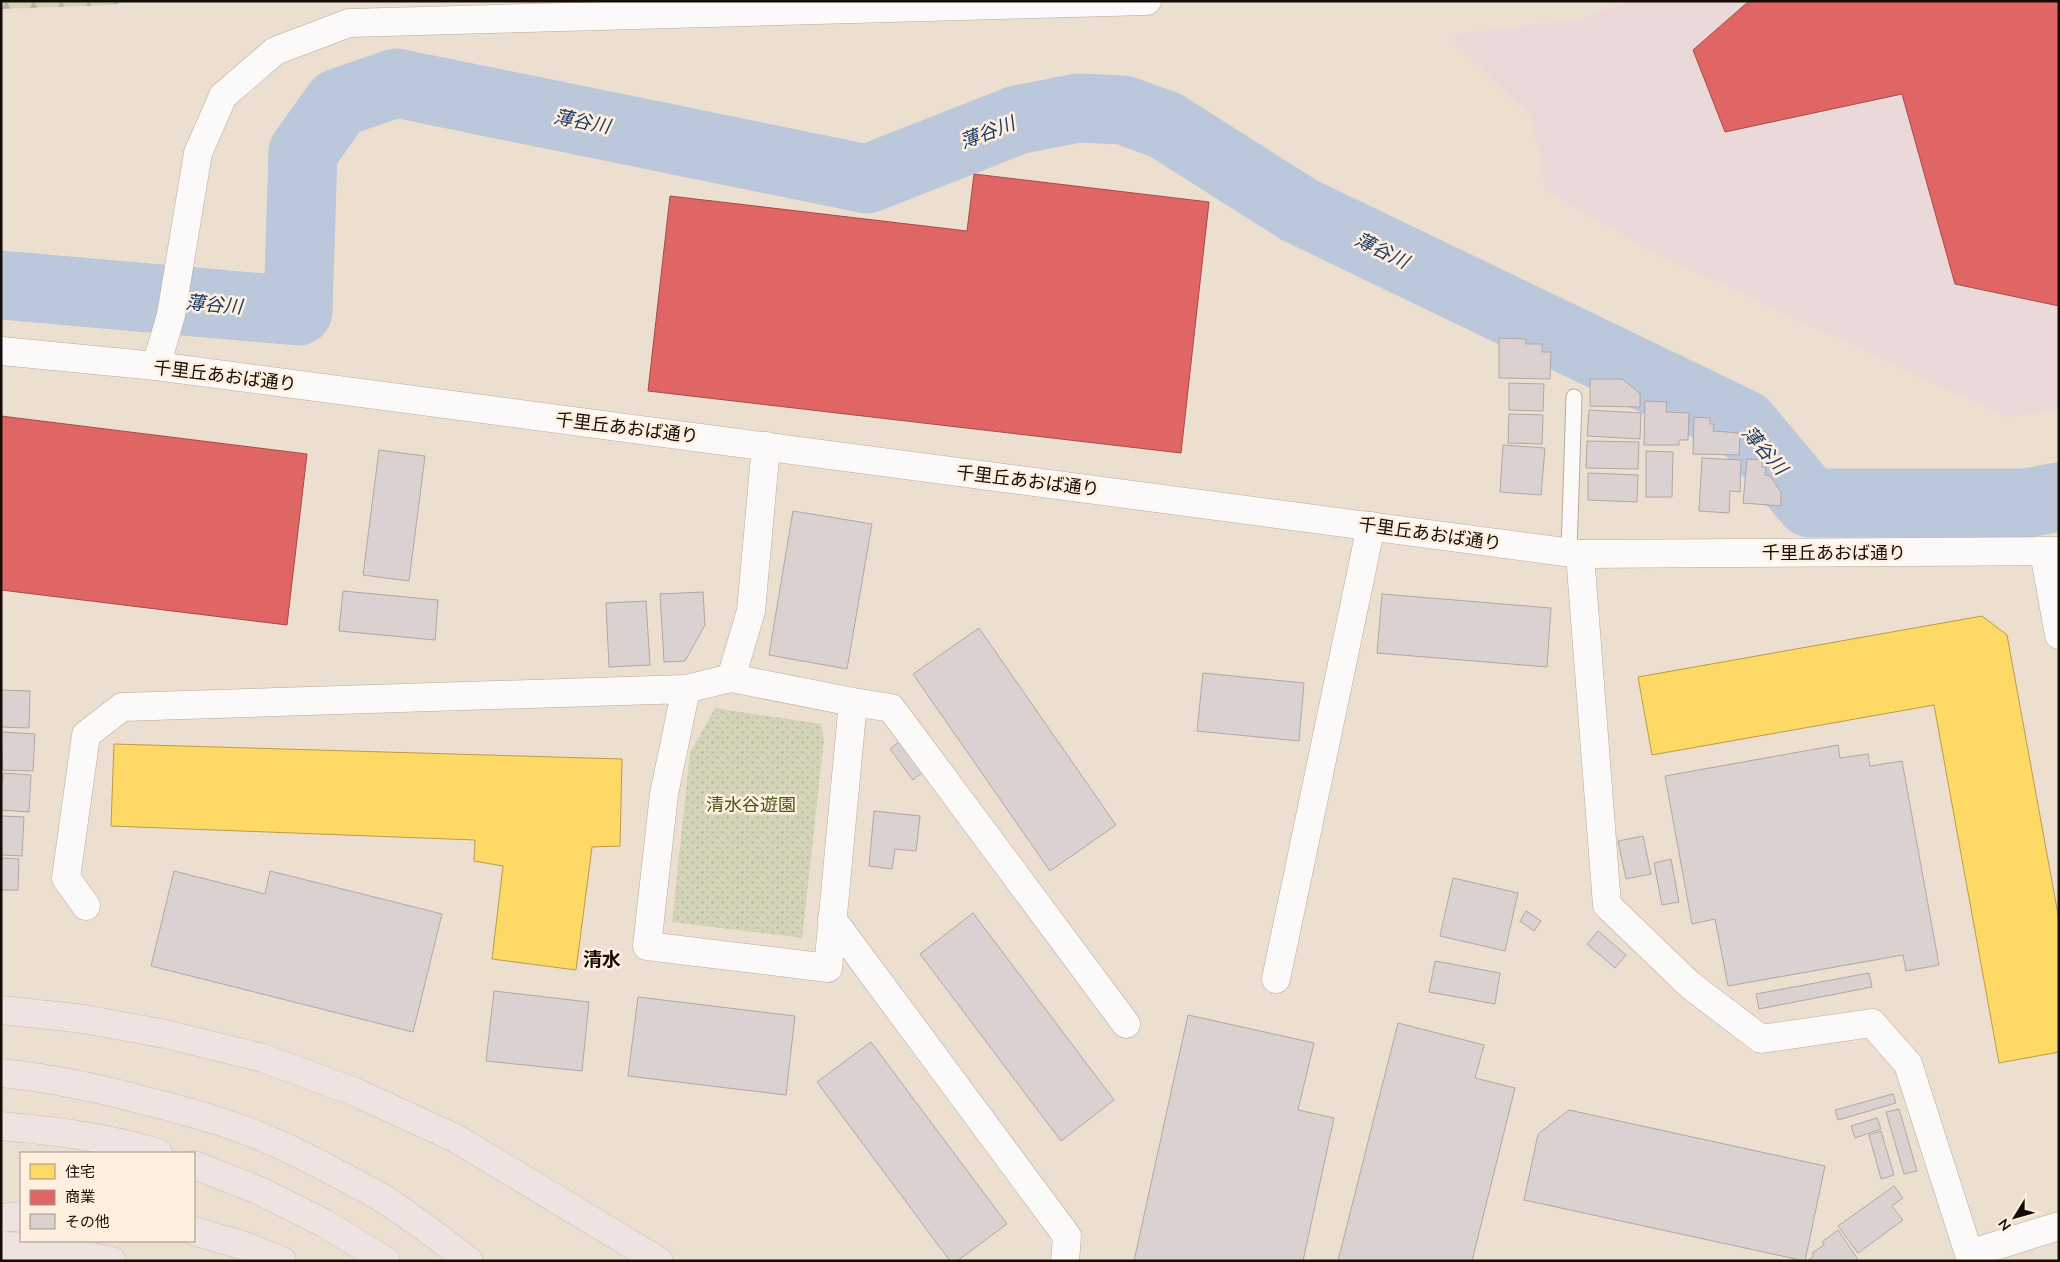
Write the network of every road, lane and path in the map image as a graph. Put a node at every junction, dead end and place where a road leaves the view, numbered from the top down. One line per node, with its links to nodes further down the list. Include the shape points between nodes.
1 (1147, 1): 3 (street, via 349,23 275,51 223,96 198,153 171,315)
2 (1, 351): 3 (street, 千里丘あおば通り)
3 (156, 366): 5 (street, 千里丘あおば通り)
4 (1574, 397): 8 (lane)
5 (766, 446): 6 (street, 千里丘あおば通り); 10 (street, via 751,611)
6 (1371, 526): 8 (street, 千里丘あおば通り); 15 (street)
7 (2051, 551): 8 (street, 千里丘あおば通り); 9 (street)
8 (1574, 553): 24 (street, via 1607,904 1690,985 1761,1039 1872,1023 1908,1064 1969,1254)
9 (2059, 635)
10 (731, 678): 11 (street); 12 (street)
11 (686, 689): 13 (street, via 122,708 86,735 66,878); 14 (street, via 664,794 647,946 828,968)
12 (853, 702): 14 (street); 17 (street, via 891,708)
13 (86, 906)
14 (832, 919): 32 (street, via 1066,1236)
15 (1276, 979)
16 (1, 1010): 31 (highway, via 84,1019 166,1034 263,1058 355,1092 455,1138)
17 (1126, 1024)
18 (1, 1074): 30 (highway, via 81,1084 125,1095 230,1125 276,1143 378,1196)
19 (1, 1126): 20 (highway, via 62,1131)
20 (155, 1152)
21 (195, 1165): 29 (highway, via 258,1190 324,1223)
22 (20, 1216): 23 (highway)
23 (1, 1218)
24 (2059, 1226)
25 (195, 1231): 28 (highway)
26 (1, 1246): 27 (highway, via 42,1247)
27 (112, 1261)
28 (282, 1261)
29 (386, 1261)
30 (470, 1261)
31 (659, 1261)
32 (1065, 1261)

